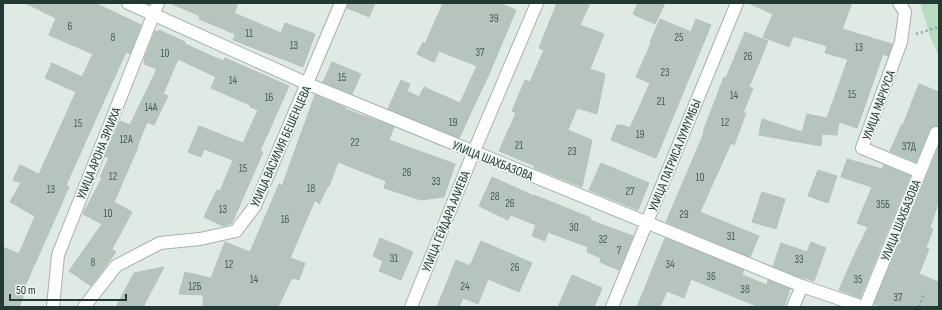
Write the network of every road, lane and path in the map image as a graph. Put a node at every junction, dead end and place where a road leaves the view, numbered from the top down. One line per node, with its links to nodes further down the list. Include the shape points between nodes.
1 (128, 3): 7 (street, УЛИЦА ШАХБАЗОВА)
2 (158, 3): 7 (street, УЛИЦА АРОНА ЭРЛИХА)
3 (341, 3): 10 (street, УЛИЦА ВАСИЛИЯ БЕШЕНЦЕВА)
4 (537, 3): 12 (street, УЛИЦА ГЕЙДАРА АЛИЕВА)
5 (737, 3): 14 (street, УЛИЦА ПАТРИСА ЛУМУМБЫ)
6 (899, 3): 9 (street, УЛИЦА МАРКУСА, via 905,12)
7 (153, 14): 10 (street, УЛИЦА ШАХБАЗОВА); 17 (street, УЛИЦА АРОНА ЭРЛИХА, via 58,255)
8 (939, 27): 9 (path)
9 (902, 37): 13 (street, УЛИЦА МАРКУСА, via 862,148)
10 (308, 84): 12 (street, УЛИЦА ШАХБАЗОВА); 18 (street, УЛИЦА ВАСИЛИЯ БЕШЕНЦЕВА, via 255,206 236,231 200,239 160,243 116,266)
11 (936, 134): 13 (street, УЛИЦА ШАХБАЗОВА)
12 (474, 152): 14 (street, УЛИЦА ШАХБАЗОВА); 19 (street, УЛИЦА ГЕЙДАРА АЛИЕВА)
13 (920, 172): 22 (street, УЛИЦА ШАХБАЗОВА)
14 (646, 222): 15 (street, УЛИЦА ШАХБАЗОВА); 20 (street, УЛИЦА ПАТРИСА ЛУМУМБЫ)
15 (802, 286): 21 (street); 22 (street, УЛИЦА ШАХБАЗОВА)
16 (924, 294): 23 (path)
17 (53, 307)
18 (84, 307)
19 (410, 307)
20 (612, 307)
21 (793, 307)
22 (864, 307)
23 (919, 307)

